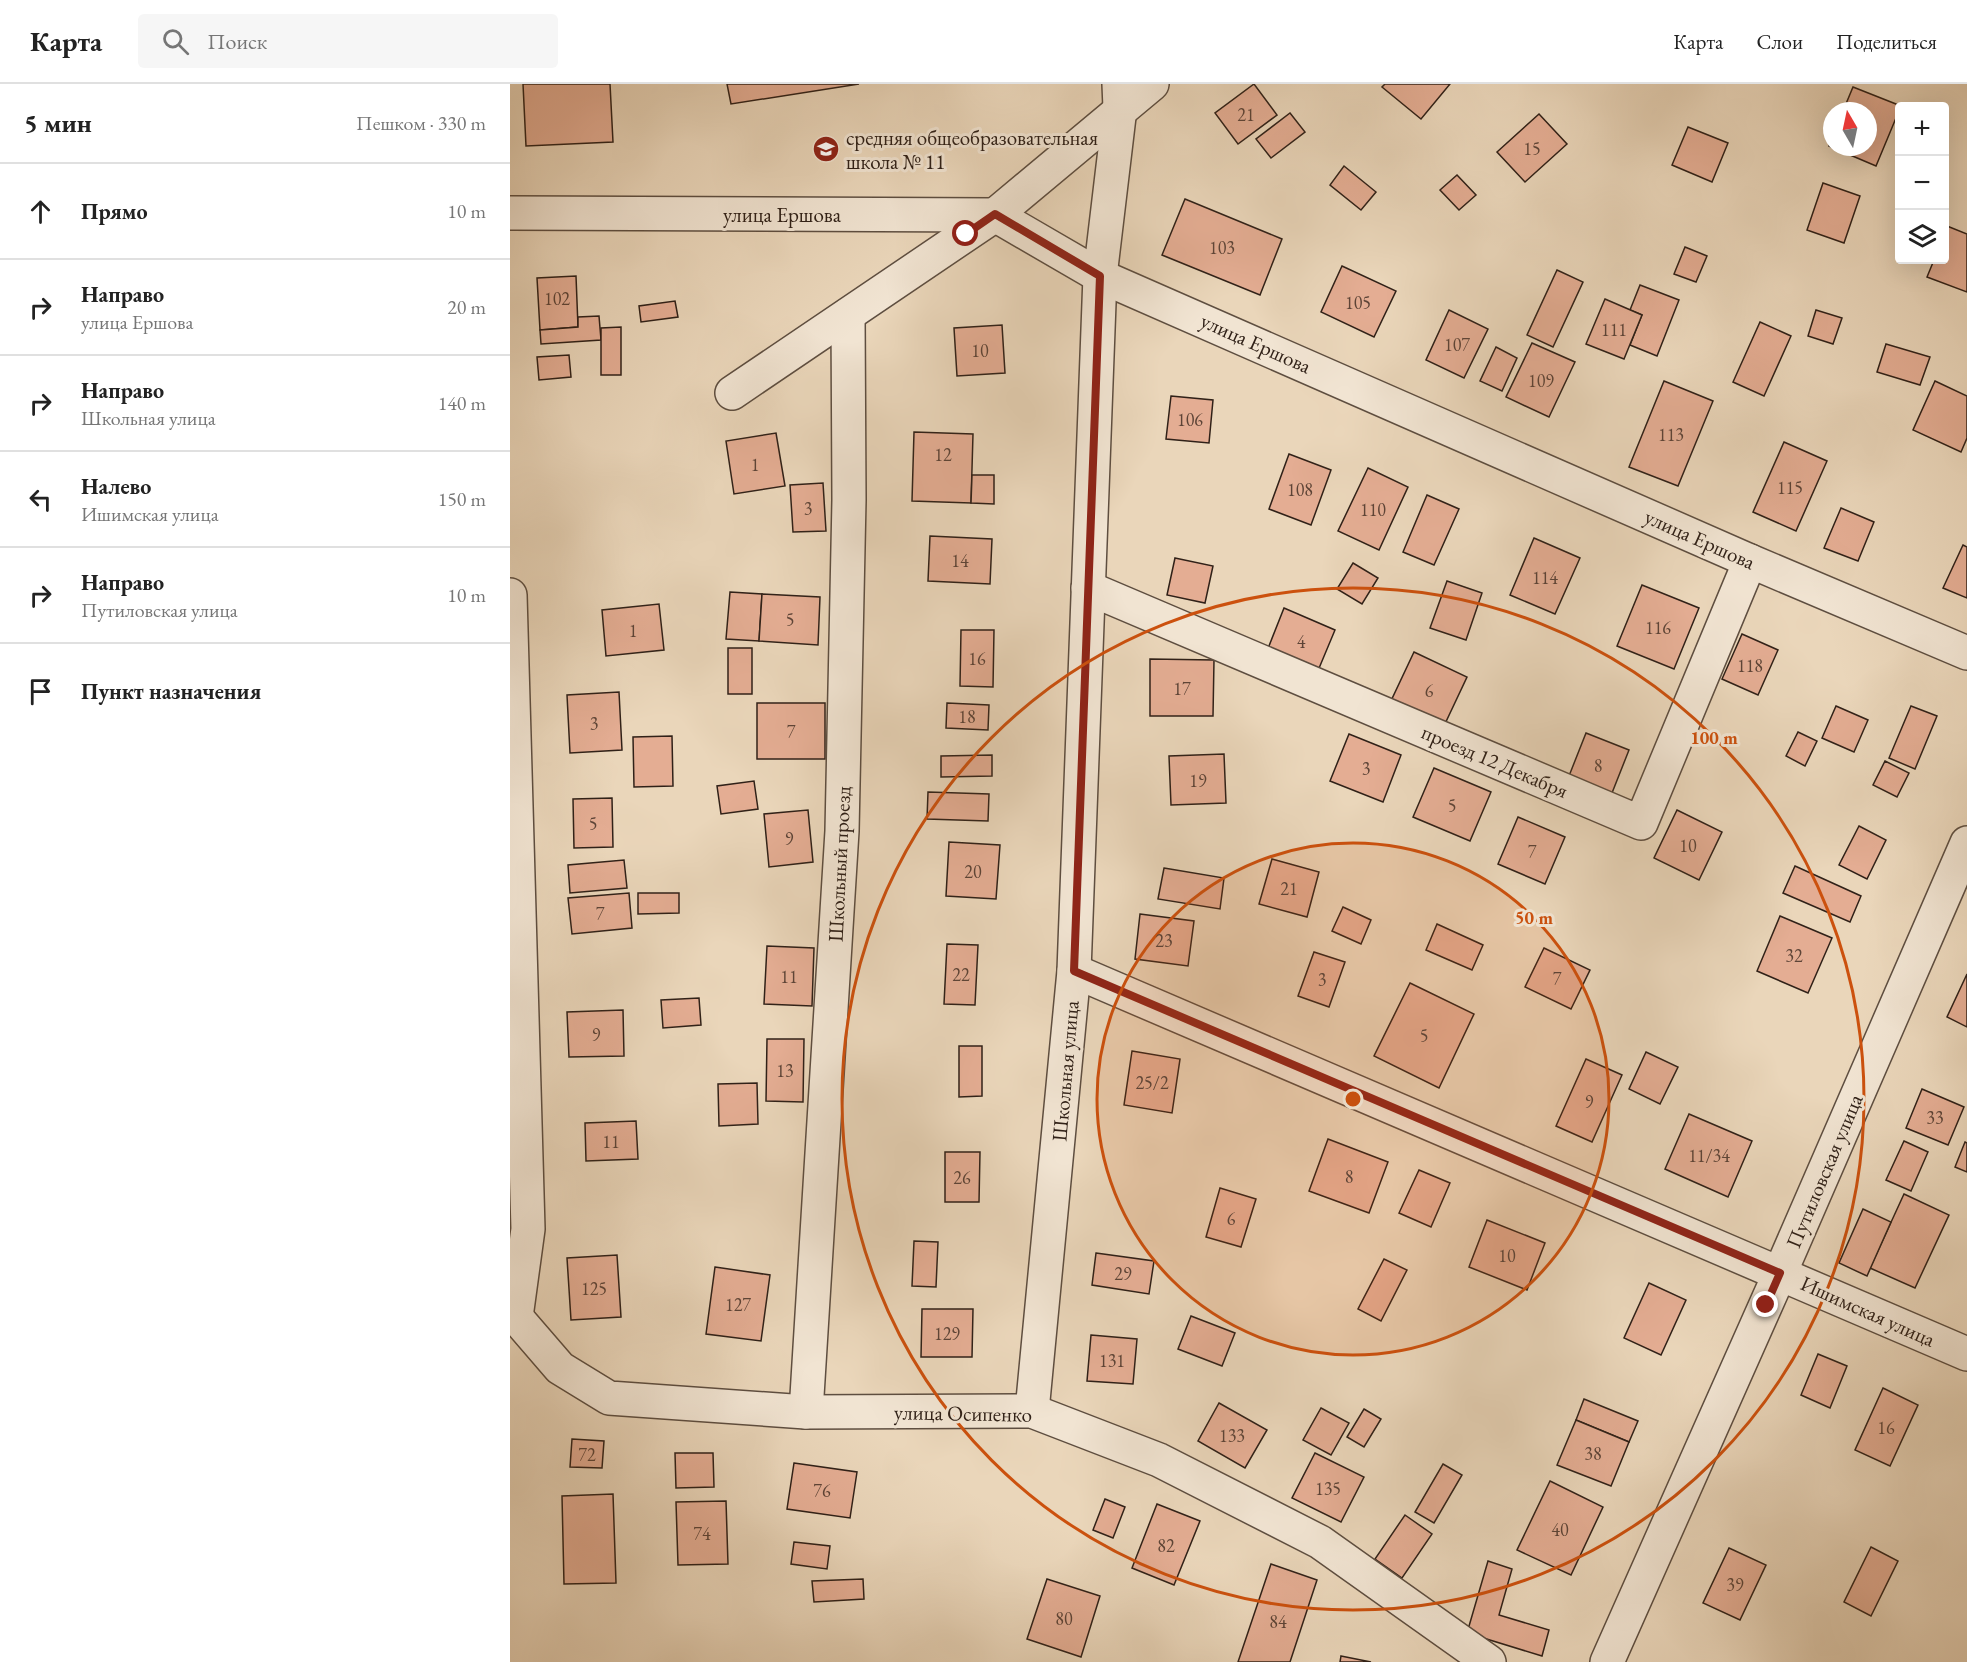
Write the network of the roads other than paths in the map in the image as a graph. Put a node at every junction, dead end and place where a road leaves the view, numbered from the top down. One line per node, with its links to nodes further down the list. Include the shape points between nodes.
1 (1152, 84): 2 (street)
2 (1120, 96): 4 (street); 5 (street, Школьная улица)
3 (510, 213): 4 (street, улица Ершова)
4 (995, 214): 5 (street, улица Ершова); 6 (street)
5 (1100, 276): 8 (street, улица Ершова); 9 (street, Школьная улица)
6 (848, 315): 7 (street); 19 (street, Школьный проезд, via 849,500 842,831)
7 (732, 393)
8 (1749, 561): 9 (street, проезд 12 Декабря, via 1641,823); 11 (street, улица Ершова)
9 (1088, 588): 14 (street, Школьная улица)
10 (510, 596): 12 (street)
11 (1967, 653)
12 (512, 750): 16 (street, via 528,1229)
13 (1967, 843): 15 (street, Путиловская улица)
14 (1074, 971): 15 (street, Ишимская улица); 18 (street, Школьная улица)
15 (1780, 1273): 17 (street, Ишимская улица); 21 (street, Путиловская улица)
16 (513, 1317): 19 (street, улица Осипенко, via 560,1368 609,1398)
17 (1967, 1354)
18 (1032, 1411): 19 (street, улица Осипенко); 20 (street, улица Осипенко, via 1159,1460 1320,1542)
19 (806, 1412)
20 (1489, 1662)
21 (1607, 1662)

